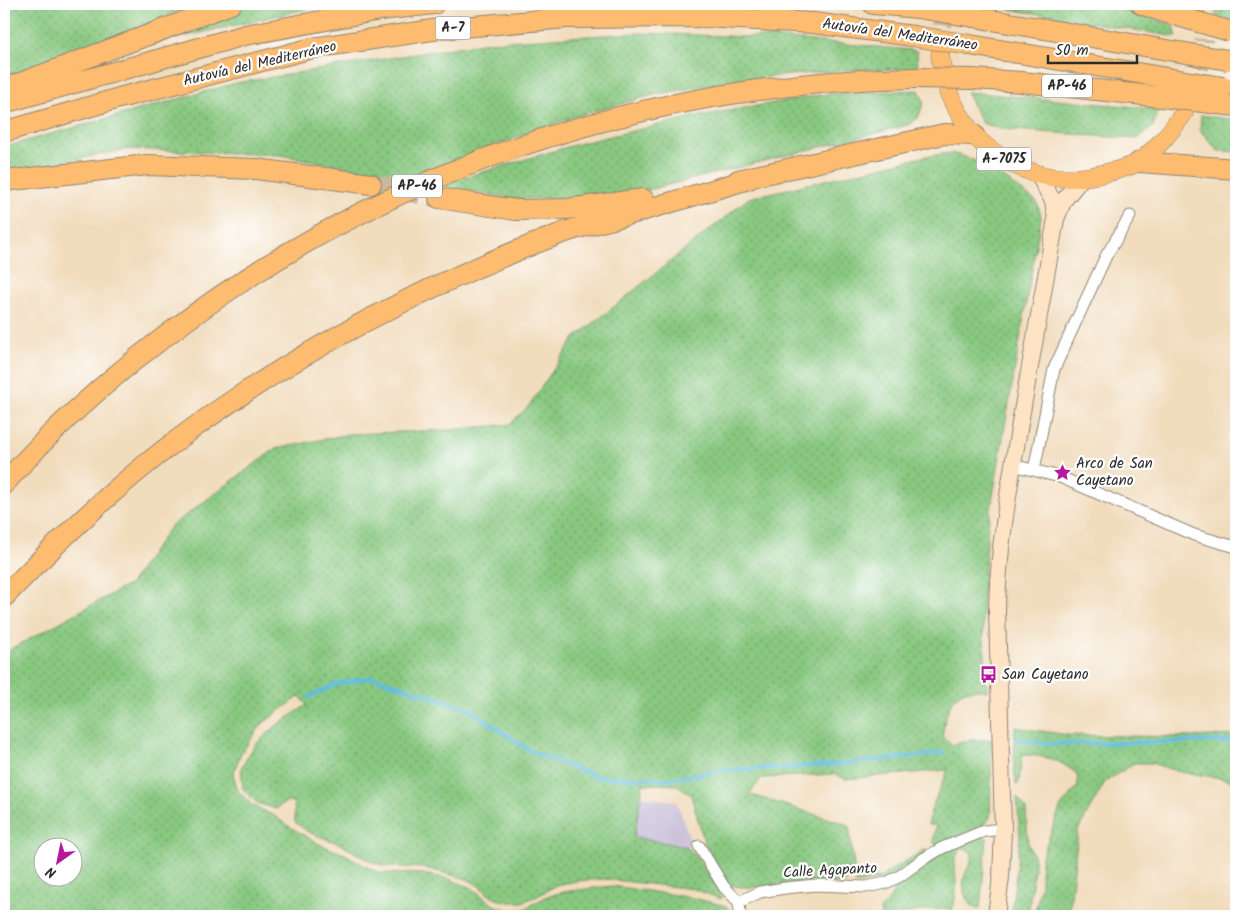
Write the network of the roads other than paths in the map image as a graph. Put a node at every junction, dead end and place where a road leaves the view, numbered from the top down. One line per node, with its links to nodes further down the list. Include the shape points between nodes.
1 (231, 4): 7 (highway)
2 (434, 4): 10 (highway, Autovía del Mediterráneo / A-7, via 380,10 245,35)
3 (873, 4): 6 (highway, Autovía del Mediterráneo, bridge, via 918,8)
4 (1141, 4): 5 (highway, bridge)
5 (1232, 32)
6 (1232, 60)
7 (4, 89)
8 (948, 92): 13 (main road, A-7075)
9 (1229, 96): 12 (highway, Autovía del Mediterráneo / A-7, bridge, via 1167,78 914,36 813,23 704,17 567,18 438,29 313,48 119,98); 26 (highway, AP-46, bridge, via 1162,97 972,79 863,79 744,91 656,107 536,140 455,169 383,202 270,262 125,367 59,427)
10 (4, 103)
11 (1184, 113): 14 (main road, A-7075, via 1162,142)
12 (4, 132)
13 (974, 136): 16 (main road, A-7075, via 995,154); 17 (highway, via 944,134)
14 (1139, 162): 15 (highway); 18 (main road, A-7075)
15 (1236, 169)
16 (1039, 176): 18 (main road, A-7075); 23 (main road, A-7075, via 1053,201)
17 (749, 178): 21 (highway, via 625,202 566,209 516,210); 28 (highway, via 559,234 453,277 372,317 298,359 168,447 44,555)
18 (1081, 179): 23 (main road, A-7075, via 1064,200)
19 (4, 182): 20 (highway, via 147,165 256,169)
20 (371, 184)
21 (439, 198)
22 (1130, 216): 25 (street, via 1106,256 1054,369)
23 (1056, 219): 24 (main road, A-7075)
24 (1013, 465): 25 (street); 29 (main road, A-7075, via 998,578)
25 (1034, 470): 27 (street, via 1060,478 1194,536)
26 (4, 484)
27 (1236, 547)
28 (4, 597)
29 (1003, 829): 31 (street, Calle Agapanto, via 984,831 942,848 886,883 866,887 816,885 785,888 760,892); 33 (main road, A-7075)
30 (699, 846): 31 (street, via 724,887)
31 (739, 902): 32 (street)
32 (740, 916)
33 (996, 916)

